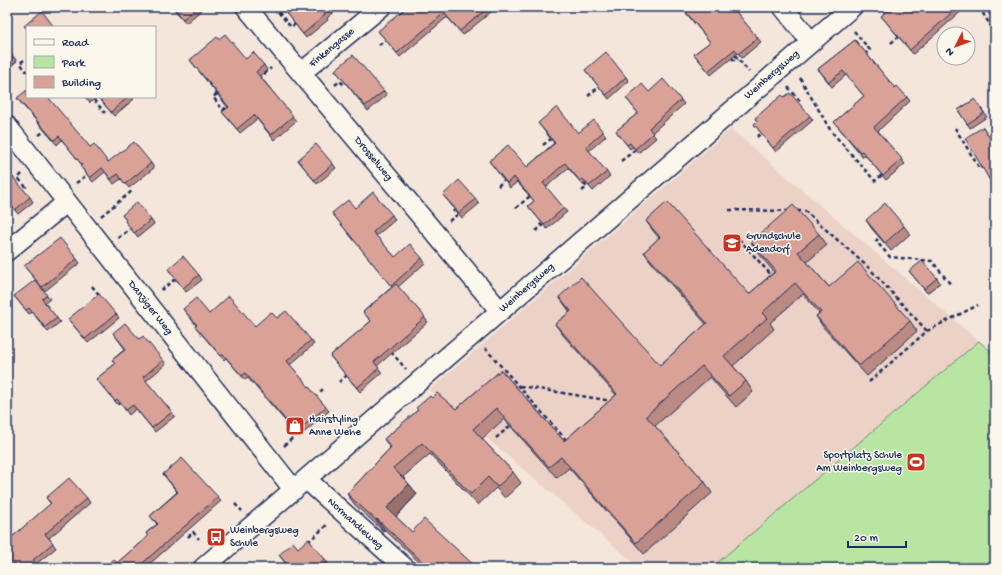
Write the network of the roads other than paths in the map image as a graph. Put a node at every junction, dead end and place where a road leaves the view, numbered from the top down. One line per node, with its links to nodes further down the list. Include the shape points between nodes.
1 (246, 7): 6 (street, Drosselweg)
2 (381, 7): 6 (street, Finkengasse)
3 (783, 7): 5 (street)
4 (846, 11): 5 (street, Weinbergsweg)
5 (811, 42): 10 (street, Weinbergsweg)
6 (301, 74): 10 (street, Drosselweg)
7 (7, 126): 8 (street, Danziger Weg)
8 (67, 202): 9 (street); 11 (street, Danziger Weg)
9 (7, 251)
10 (500, 312): 11 (street, Weinbergsweg)
11 (300, 484): 12 (street, Weinbergsweg); 13 (street, Normandieweg)
12 (203, 568)
13 (405, 568)

